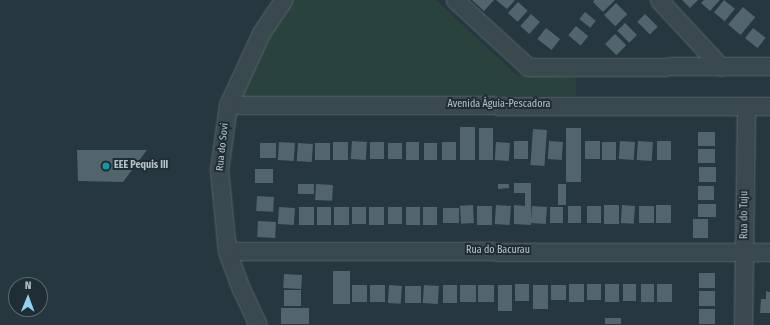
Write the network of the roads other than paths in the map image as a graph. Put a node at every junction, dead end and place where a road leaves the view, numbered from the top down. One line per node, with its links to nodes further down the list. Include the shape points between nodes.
1 (283, 0): 6 (street, Rua do Sovi, via 261,33)
2 (455, 0): 5 (street, via 528,67)
3 (659, 0): 5 (street)
4 (770, 66): 5 (street)
5 (721, 67)
6 (228, 105): 7 (street, Avenida Águia-Pescadora); 9 (street, Rua do Sovi, via 219,170)
7 (746, 106): 8 (street, Avenida Águia-Pescadora); 10 (street, Rua do Tuju)
8 (770, 106)
9 (227, 251): 10 (street, Rua do Bacurau); 12 (street, Rua do Sovi, via 240,289)
10 (745, 252): 11 (street, Rua do Bacurau); 13 (street, Rua do Tuju)
11 (770, 252)
12 (258, 325)
13 (743, 325)

